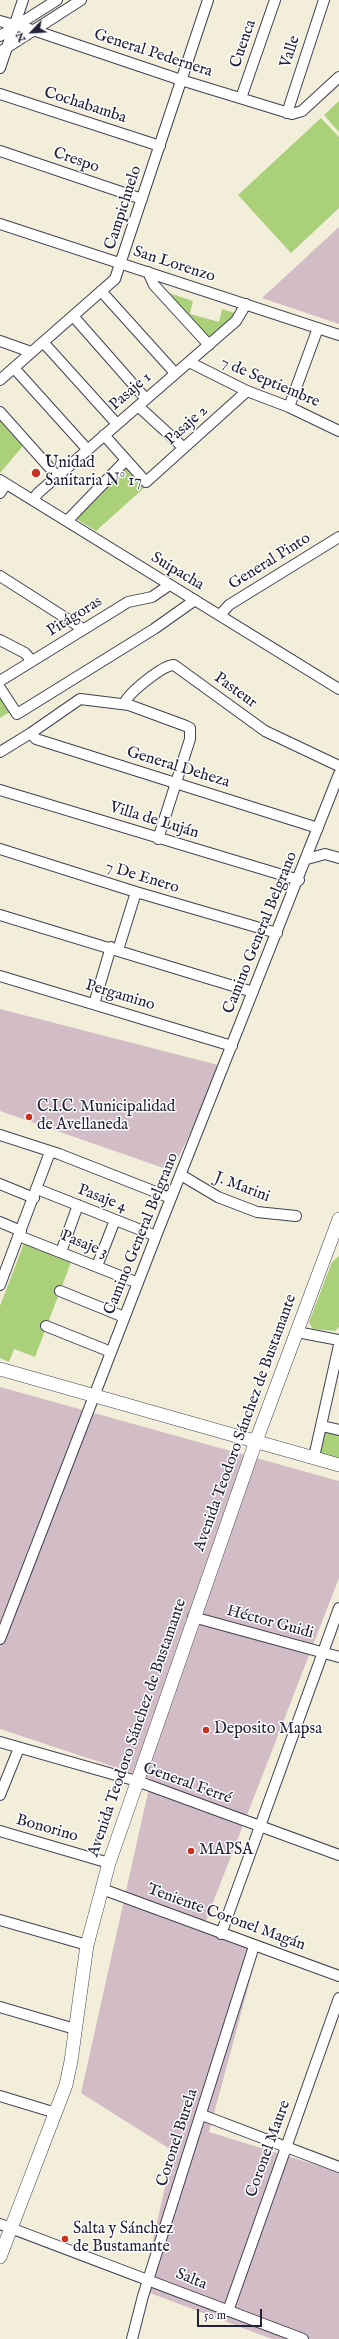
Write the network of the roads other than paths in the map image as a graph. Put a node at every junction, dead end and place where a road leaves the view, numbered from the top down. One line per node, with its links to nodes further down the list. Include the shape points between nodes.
1 (23, 0): 8 (street)
2 (57, 0): 8 (street)
3 (81, 0): 9 (street)
4 (208, 0): 14 (street, Campichuelo)
5 (275, 0): 16 (street, Cuenca)
6 (324, 0): 17 (street, Valle)
7 (0, 21): 8 (street, General Pedernera)
8 (15, 26): 9 (street, General Pedernera); 10 (street); 11 (street)
9 (33, 30): 11 (street); 14 (street, General Pedernera)
10 (0, 36)
11 (3, 50): 12 (street)
12 (0, 68)
13 (339, 77): 17 (street, General Pedernera, via 297,114)
14 (181, 80): 16 (street, General Pedernera); 18 (street, Campichuelo)
15 (0, 94): 18 (street, Cochabamba)
16 (241, 98): 17 (street, General Pedernera)
17 (287, 112)
18 (160, 146): 20 (street, Campichuelo)
19 (0, 151): 20 (street, Crespo)
20 (142, 199): 22 (street, Campichuelo)
21 (0, 224): 22 (street, San Lorenzo)
22 (121, 263): 23 (street, San Lorenzo); 24 (street, Campichuelo, via 115,279)
23 (148, 272): 25 (street, San Lorenzo); 31 (street, via 154,285)
24 (101, 291): 26 (street, Campichuelo); 35 (street)
25 (246, 304): 27 (street, San Lorenzo); 31 (street, Pasaje 1, via 236,321)
26 (73, 316): 30 (street, Campichuelo); 38 (street)
27 (318, 328): 28 (street, San Lorenzo); 40 (street)
28 (339, 335)
29 (0, 341): 32 (street)
30 (43, 342): 32 (street, Campichuelo); 42 (street)
31 (209, 345): 33 (street, Pasaje 1)
32 (31, 352): 34 (street, Campichuelo)
33 (189, 362): 35 (street, Pasaje 1); 37 (street, 7 de Septiembre)
34 (14, 368): 36 (street, Campichuelo); 46 (street)
35 (175, 374): 38 (street, Pasaje 1)
36 (0, 380)
37 (247, 391): 40 (street, 7 de Septiembre); 45 (street, Pasaje 2)
38 (146, 399): 39 (street, Pasaje 1)
39 (138, 406): 42 (street, Pasaje 1); 45 (street)
40 (289, 407): 43 (street, 7 de Septiembre)
41 (0, 412): 48 (street)
42 (117, 424): 44 (street, Pasaje 1)
43 (339, 431)
44 (104, 435): 46 (street, Pasaje 1); 47 (street)
45 (184, 448): 47 (street, Pasaje 2, via 146,482)
46 (87, 449): 48 (street, Pasaje 1)
47 (126, 460): 52 (street)
48 (57, 476): 51 (street, Pasaje 1)
49 (3, 482): 50 (street); 51 (street, Suipacha)
50 (0, 493)
51 (33, 500): 52 (street, Suipacha)
52 (67, 521): 55 (street, Suipacha)
53 (339, 537): 57 (street, General Pinto, via 229,605)
54 (0, 576): 58 (street)
55 (168, 586): 56 (street, Suipacha); 58 (street, Pitágoras, via 152,598 128,602)
56 (195, 600): 57 (street, Suipacha); 62 (street, via 154,629 17,714)
57 (220, 615): 63 (street, Suipacha)
58 (84, 629): 60 (street, Pitágoras)
59 (0, 640): 60 (street, via 26,653)
60 (32, 661): 61 (street, Pitágoras)
61 (0, 682)
62 (0, 688)
63 (339, 690)
64 (124, 704): 65 (street, via 115,705 85,699 76,701); 67 (street, Pasteur, via 136,689 168,666 174,665 265,730); 69 (street, via 190,728 190,739)
65 (31, 734): 66 (street); 69 (street, General Deheza, via 36,739)
66 (0, 752)
67 (339, 766)
68 (339, 774): 71 (street, Camino General Belgrano)
69 (176, 782): 71 (street, General Deheza); 72 (street)
70 (0, 790): 72 (street, Villa de Luján)
71 (318, 828): 75 (street, Camino General Belgrano)
72 (158, 839): 76 (street, Villa de Luján)
73 (0, 849): 77 (street, 7 De Enero)
74 (339, 858): 75 (street, via 325,854)
75 (307, 859): 76 (street, Camino General Belgrano)
76 (299, 880): 79 (street, Camino General Belgrano)
77 (136, 892): 79 (street, 7 De Enero); 80 (street)
78 (0, 915): 80 (street)
79 (277, 933): 82 (street, Camino General Belgrano)
80 (114, 949): 82 (street); 83 (street)
81 (0, 976): 83 (street, Pergamino)
82 (253, 992): 84 (street, Camino General Belgrano)
83 (94, 1004): 84 (street, Pergamino)
84 (232, 1046): 87 (street, Camino General Belgrano)
85 (0, 1135): 86 (street)
86 (50, 1152): 89 (street); 90 (street)
87 (181, 1175): 90 (street, Camino General Belgrano); 92 (street, J. Marini, via 218,1197 257,1212)
88 (0, 1184): 89 (street, Pasaje 4)
89 (36, 1194): 91 (street, Pasaje 4); 96 (street)
90 (171, 1198): 97 (street, Camino General Belgrano)
91 (78, 1205): 94 (street, Pasaje 4); 99 (street)
92 (296, 1216)
93 (339, 1219): 98 (main road, Avenida Teodoro Sánchez de Bustamante)
94 (115, 1220): 97 (street, Pasaje 4); 100 (street)
95 (0, 1222): 96 (street, Pasaje 3)
96 (20, 1234): 99 (street, Pasaje 3); 102 (street)
97 (156, 1236): 101 (street, Camino General Belgrano)
98 (334, 1247): 106 (main road, Avenida Teodoro Sánchez de Bustamante)
99 (61, 1252): 100 (street, Pasaje 3)
100 (97, 1266): 101 (street, Pasaje 3)
101 (138, 1283): 104 (street, Camino General Belgrano)
102 (0, 1285)
103 (60, 1291): 104 (street)
104 (124, 1317): 109 (street, Camino General Belgrano)
105 (46, 1326): 109 (street)
106 (297, 1332): 107 (street); 114 (main road, Avenida Teodoro Sánchez de Bustamante)
107 (339, 1340)
108 (339, 1345): 112 (street)
109 (111, 1352): 111 (street, Camino General Belgrano)
110 (0, 1369): 111 (main road)
111 (94, 1396): 114 (main road); 119 (street, Camino General Belgrano)
112 (322, 1426): 113 (street); 115 (street)
113 (339, 1430)
114 (256, 1441): 115 (main road); 118 (main road, Avenida Teodoro Sánchez de Bustamante)
115 (314, 1457): 116 (main road)
116 (339, 1465)
117 (339, 1608): 120 (street)
118 (193, 1617): 120 (street, Héctor Guidi); 124 (main road, Avenida Teodoro Sánchez de Bustamante)
119 (0, 1639)
120 (322, 1653): 121 (street, Héctor Guidi); 126 (street)
121 (339, 1657)
122 (0, 1742): 123 (street, General Ferré)
123 (19, 1748): 124 (street, General Ferré); 125 (street)
124 (137, 1781): 126 (street, General Ferré); 129 (main road, Avenida Teodoro Sánchez de Bustamante)
125 (0, 1795)
126 (259, 1826): 128 (street, General Ferré); 132 (street)
127 (0, 1831): 129 (street, Bonorino)
128 (339, 1855)
129 (109, 1863): 130 (main road, Avenida Teodoro Sánchez de Bustamante)
130 (102, 1889): 132 (street, Teniente Coronel Magán); 133 (main road, Avenida Teodoro Sánchez de Bustamante)
131 (0, 1920): 133 (street)
132 (221, 1934): 134 (street, Teniente Coronel Magán)
133 (87, 1945): 138 (main road, Avenida Teodoro Sánchez de Bustamante)
134 (254, 1946): 135 (street, Teniente Coronel Magán); 141 (street, Coronel Burela)
135 (339, 1976)
136 (339, 1998): 142 (street, Coronel Maure)
137 (0, 2008): 138 (street)
138 (75, 2030): 140 (main road, Avenida Teodoro Sánchez de Bustamante, via 66,2085)
139 (0, 2096): 140 (street)
140 (56, 2113): 144 (main road, Avenida Teodoro Sánchez de Bustamante)
141 (202, 2115): 142 (street); 146 (street, Coronel Burela)
142 (286, 2146): 143 (street); 147 (street, Coronel Maure)
143 (339, 2167)
144 (6, 2225): 145 (main road, Avenida Teodoro Sánchez de Bustamante); 146 (street, Salta)
145 (0, 2257)
146 (149, 2279): 147 (street, Salta); 148 (street, Coronel Burela)
147 (228, 2311): 149 (street, Salta)
148 (132, 2339)
149 (303, 2339)

